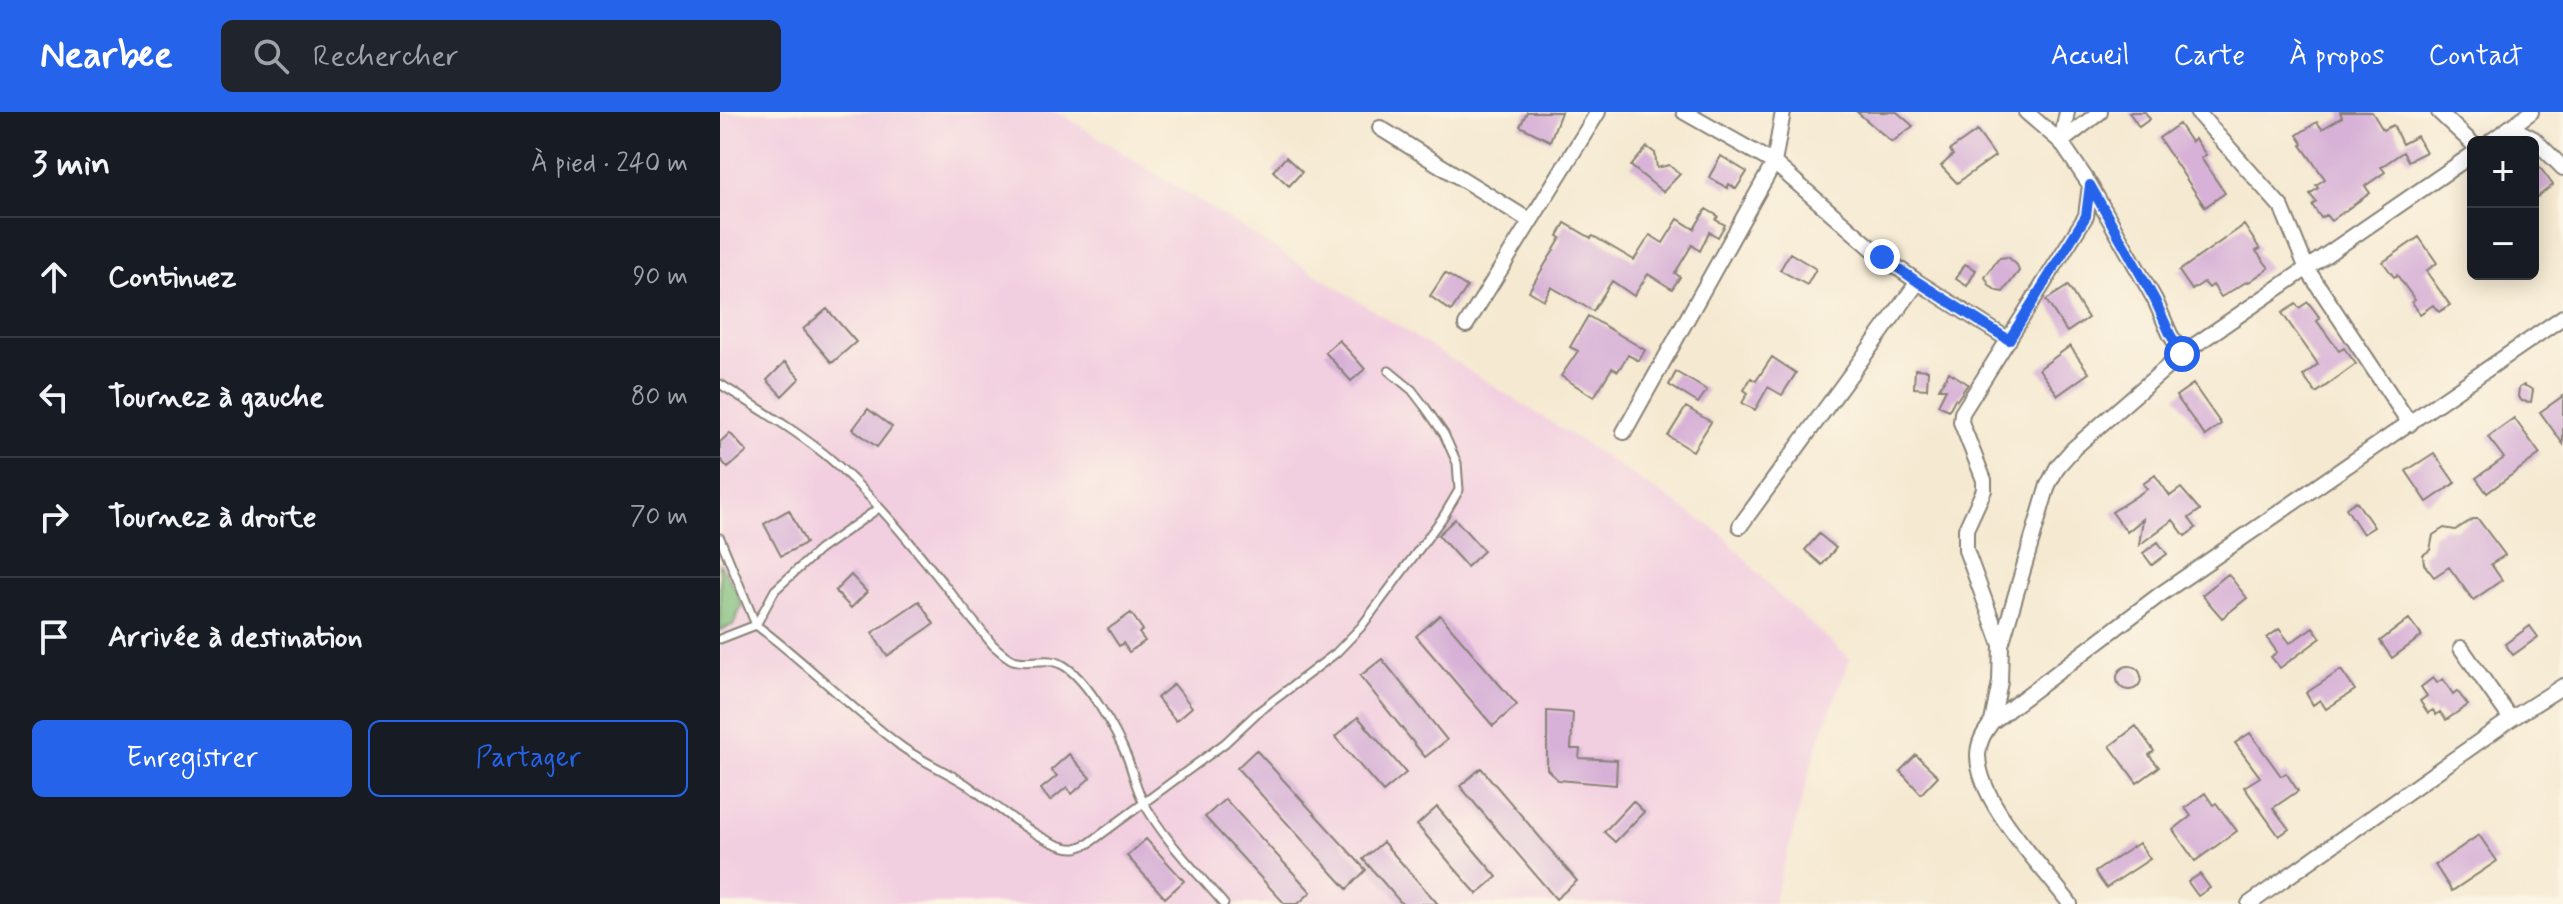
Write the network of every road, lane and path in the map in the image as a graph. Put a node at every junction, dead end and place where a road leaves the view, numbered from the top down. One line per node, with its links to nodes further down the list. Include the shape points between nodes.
1 (1598, 112): 19 (street)
2 (1684, 112): 16 (street)
3 (1783, 112): 16 (street)
4 (2026, 112): 14 (street)
5 (2067, 112): 14 (street)
6 (2100, 112): 14 (street)
7 (2197, 112): 20 (street, via 2282,208)
8 (2439, 112): 13 (street)
9 (2531, 112): 10 (street)
10 (2511, 127): 12 (street); 17 (street, via 2534,139)
11 (1380, 128): 19 (street)
12 (2498, 136)
13 (2467, 138)
14 (2061, 142): 18 (street)
15 (2467, 158): 20 (street)
16 (1774, 163): 21 (street); 29 (street)
17 (2563, 168)
18 (2090, 185): 24 (street, via 2086,216); 25 (street)
19 (1530, 221): 23 (street)
20 (2307, 269): 25 (street); 28 (street)
21 (1918, 282): 24 (street); 31 (street)
22 (2563, 317): 28 (street)
23 (1466, 325)
24 (2009, 340): 35 (street, via 1961,422 1984,480 1966,529 1966,550)
25 (2182, 354): 35 (street, via 2058,466)
26 (1389, 371): 40 (lane, via 1412,390 1444,434 1457,463 1459,490 1361,627 1336,653)
27 (720, 384): 30 (lane, via 828,457)
28 (2410, 424): 39 (street, via 2158,596)
29 (1624, 432)
30 (879, 508): 33 (lane, via 819,550 775,590); 40 (lane, via 993,645 1011,659 1047,659 1065,666 1080,681 1127,756)
31 (1740, 526)
32 (720, 538): 33 (lane)
33 (756, 625): 34 (lane); 40 (lane, via 905,749 1052,842 1076,848 1088,844)
34 (720, 639)
35 (2001, 645): 39 (street)
36 (2461, 648): 38 (street)
37 (2563, 686): 38 (street)
38 (2511, 719): 43 (street)
39 (1992, 722): 42 (street, via 1980,739 1978,758 1987,788 2014,835)
40 (1143, 801): 41 (lane)
41 (1224, 904)
42 (2070, 904)
43 (2249, 904)

